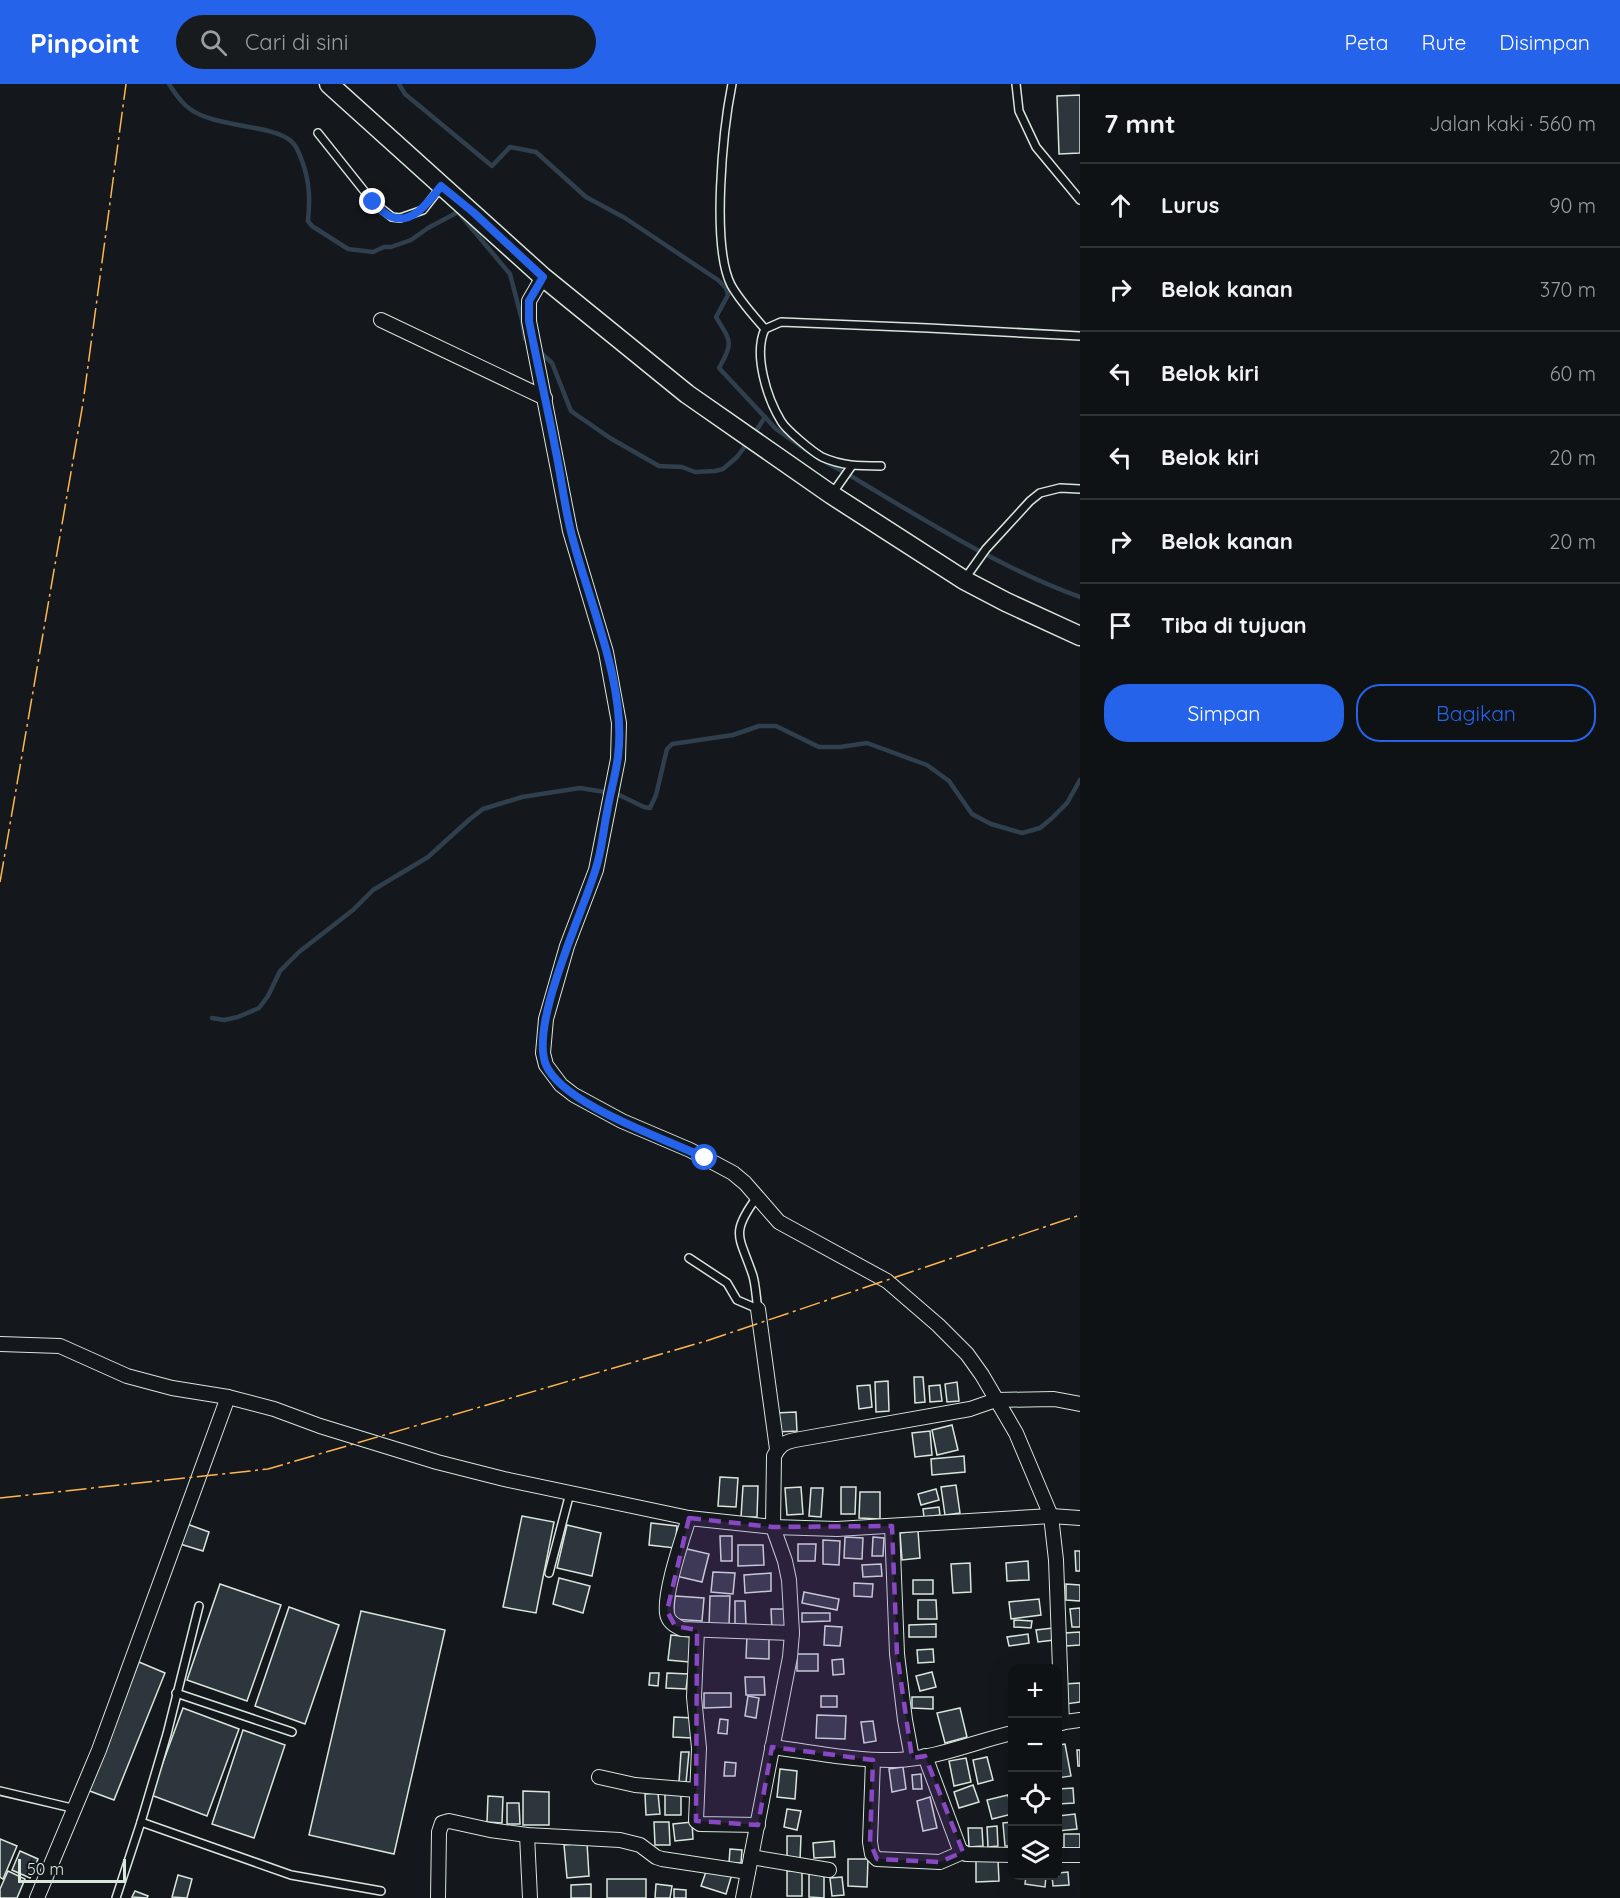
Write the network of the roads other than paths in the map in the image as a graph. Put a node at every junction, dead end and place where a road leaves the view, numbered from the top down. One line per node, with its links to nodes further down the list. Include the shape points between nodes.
1 (329, 84): 5 (street)
2 (732, 84): 9 (lane, via 722,167 720,241 730,284)
3 (1016, 84): 6 (lane, via 1018,111 1036,147)
4 (318, 133): 5 (lane, via 373,202 392,217 423,210)
5 (441, 186): 7 (street)
6 (1080, 200)
7 (543, 277): 11 (street, via 533,292 528,311); 15 (street, via 687,394)
8 (381, 320): 11 (street)
9 (765, 329): 10 (lane, via 781,322); 13 (lane, via 761,338 761,372 781,422 820,456)
10 (1080, 336)
11 (545, 398): 18 (street, via 570,531 606,652 619,723 618,759 596,870 567,946 546,1018 546,1065 574,1095 720,1165)
12 (880, 466): 13 (lane)
13 (851, 467): 15 (lane)
14 (1080, 489): 16 (lane, via 1040,493 986,549)
15 (832, 495): 16 (street)
16 (964, 579): 17 (street)
17 (1080, 636)
18 (757, 1197): 20 (lane, via 740,1224 739,1238 753,1278); 23 (street, via 779,1222 866,1268 906,1297 968,1354)
19 (689, 1258): 20 (lane, via 727,1283 737,1300)
20 (758, 1310): 25 (street)
21 (0, 1344): 22 (street, via 60,1346 127,1376)
22 (228, 1397): 26 (street, via 438,1462); 48 (street)
23 (996, 1400): 24 (street, via 1054,1399); 25 (street, via 970,1409 795,1440); 27 (street, via 1016,1433)
24 (1080, 1404)
25 (777, 1449): 31 (street)
26 (570, 1493): 28 (street); 32 (lane)
27 (1051, 1516): 29 (street); 30 (street); 37 (street, via 1056,1560)
28 (689, 1518): 31 (street); 34 (street, via 667,1611 675,1626)
29 (1080, 1518)
30 (892, 1526): 31 (street); 43 (street, via 897,1654)
31 (773, 1527): 35 (street, via 789,1580)
32 (549, 1573)
33 (199, 1606): 36 (lane)
34 (697, 1629): 35 (street); 46 (street)
35 (792, 1633): 42 (street)
36 (176, 1693): 40 (lane); 49 (lane)
37 (1060, 1718)
38 (1080, 1720): 39 (street)
39 (1062, 1723)
40 (292, 1732)
41 (1008, 1734): 43 (street)
42 (772, 1747): 44 (street); 50 (street)
43 (919, 1757): 44 (street); 52 (street)
44 (873, 1760): 52 (street, via 870,1842 877,1859 939,1862)
45 (599, 1777): 46 (street, via 635,1785)
46 (696, 1790): 50 (street, via 697,1822)
47 (0, 1791): 48 (lane)
48 (76, 1809): 60 (street)
49 (141, 1822): 59 (lane, via 291,1875); 61 (lane)
50 (758, 1825): 56 (street)
51 (527, 1835): 58 (street, via 620,1840 640,1845 662,1859); 62 (street, via 445,1821 439,1833); 63 (street)
52 (963, 1852): 53 (street)
53 (1008, 1855)
54 (1062, 1855): 55 (street)
55 (1080, 1855)
56 (752, 1857): 57 (street); 58 (street)
57 (829, 1870)
58 (748, 1872): 64 (street)
59 (381, 1891)
60 (37, 1898)
61 (117, 1898)
62 (438, 1898)
63 (530, 1898)
64 (743, 1898)

